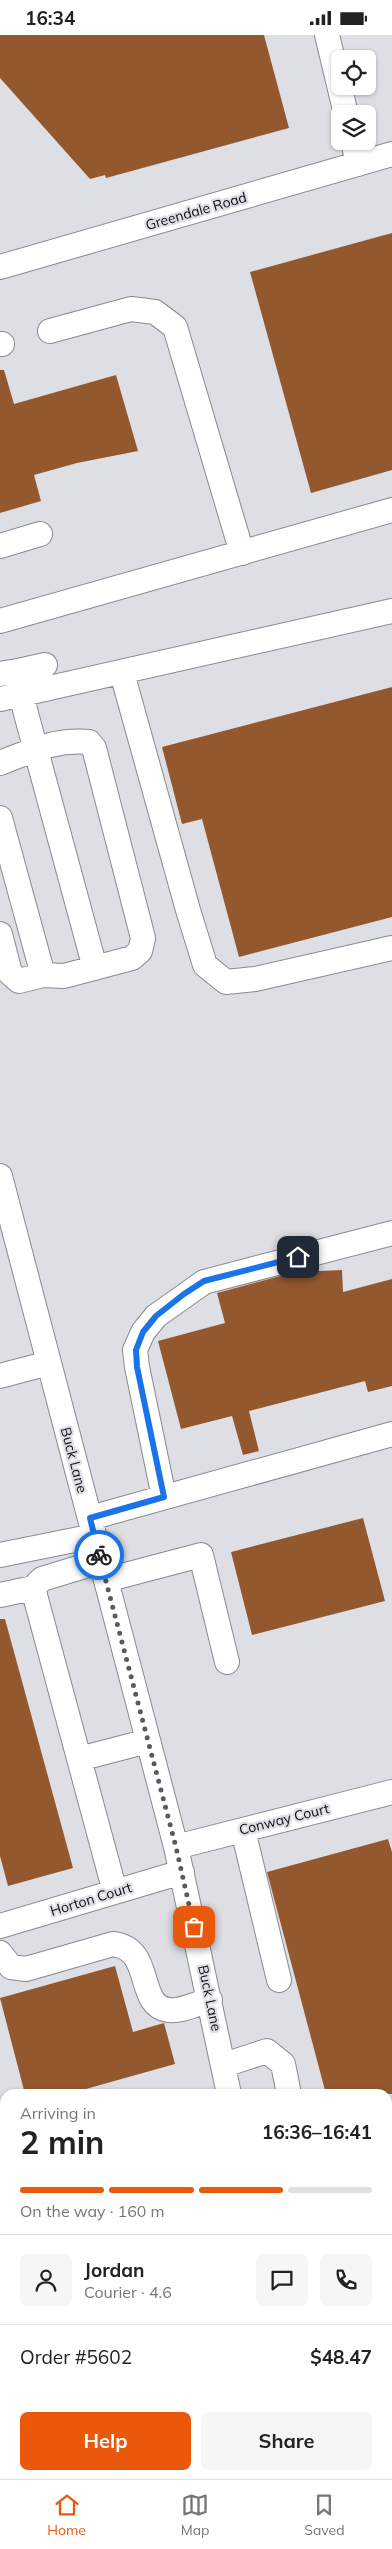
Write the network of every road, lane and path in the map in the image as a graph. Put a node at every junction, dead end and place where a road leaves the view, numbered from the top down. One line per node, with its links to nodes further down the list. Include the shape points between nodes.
1 (327, 35): 2 (street)
2 (344, 105)
3 (355, 150): 5 (street)
4 (392, 154): 5 (street, Greendale Road)
5 (358, 164): 6 (street, Greendale Road)
6 (0, 267)
7 (50, 331): 11 (street, via 131,309 154,312 175,327)
8 (392, 509): 11 (street)
9 (40, 534): 10 (street)
10 (0, 545)
11 (242, 553): 13 (street)
12 (392, 611): 16 (street)
13 (0, 621)
14 (45, 665): 15 (street)
15 (9, 673): 17 (street)
16 (122, 673): 17 (street); 22 (street, via 205,965 226,982 255,979)
17 (11, 697): 18 (street)
18 (36, 748): 19 (street); 23 (street); 23 (street, via 69,740 89,742 94,748 143,938 140,951 132,958)
19 (0, 763)
20 (0, 818): 24 (street)
21 (0, 934): 24 (street, via 10,973 19,981)
22 (392, 948)
23 (94, 968): 24 (street, via 64,977)
24 (43, 975)
25 (0, 1176): 27 (street, Buck Lane)
26 (392, 1233): 30 (street, via 204,1281 156,1316 143,1332 136,1350)
27 (49, 1363): 28 (street); 31 (street, Buck Lane)
28 (0, 1376)
29 (392, 1434): 30 (street)
30 (164, 1497): 31 (street)
31 (92, 1527): 32 (street); 33 (street, Buck Lane)
32 (1, 1551)
33 (103, 1571): 34 (street, via 42,1579); 36 (street, via 200,1555); 37 (street, Buck Lane)
34 (32, 1588): 35 (street); 38 (street)
35 (0, 1595)
36 (227, 1662)
37 (148, 1741): 38 (street); 41 (street, Buck Lane)
38 (79, 1759): 43 (street)
39 (392, 1792): 40 (street, Conway Court)
40 (243, 1830): 41 (street, Conway Court); 46 (street)
41 (176, 1847): 42 (street, Buck Lane)
42 (182, 1872): 43 (street, Horton Court); 47 (street, Buck Lane)
43 (115, 1892): 44 (street, Horton Court)
44 (0, 1926)
45 (0, 1953): 47 (street, via 11,1967 26,1969 113,1945 125,1946 137,1958 152,2000 163,2009 171,2011)
46 (279, 1980)
47 (210, 2000): 48 (street, Buck Lane)
48 (224, 2065): 49 (street, Buck Lane); 50 (street, via 267,2051 283,2065)
49 (228, 2089)
50 (288, 2089)

